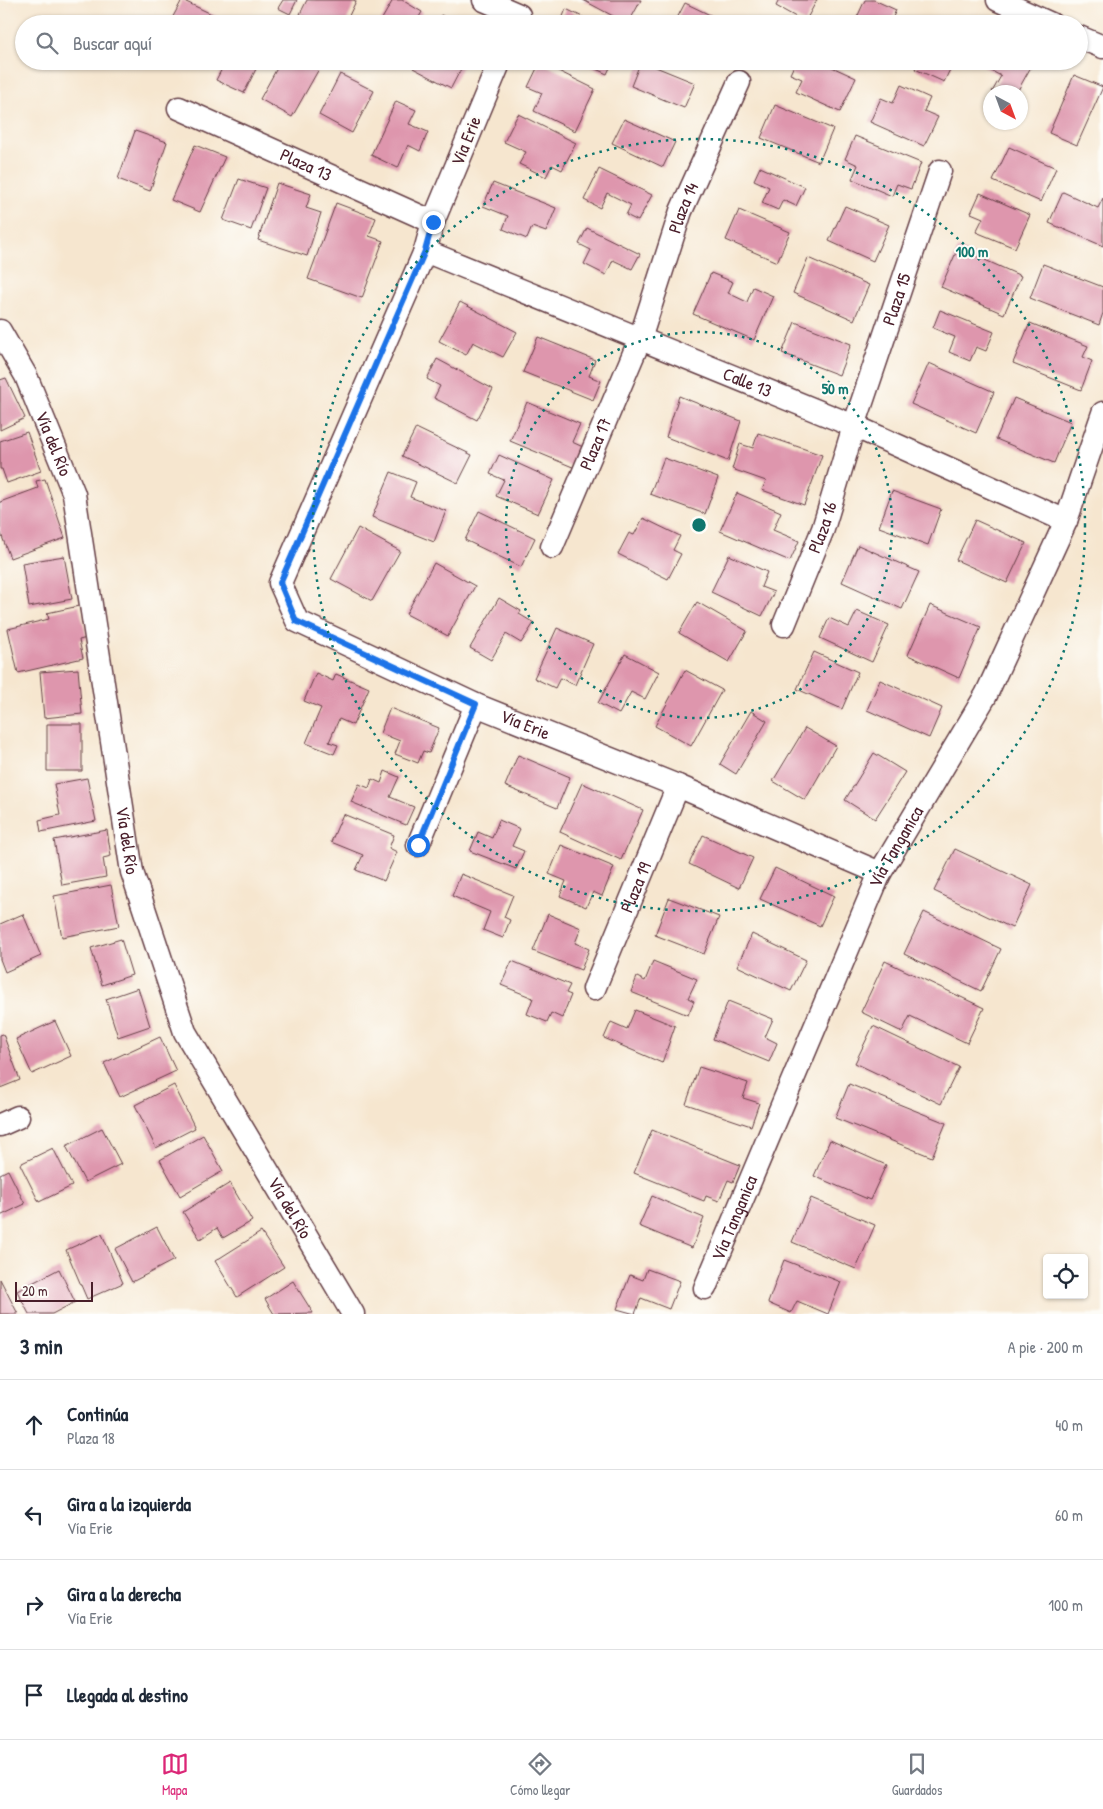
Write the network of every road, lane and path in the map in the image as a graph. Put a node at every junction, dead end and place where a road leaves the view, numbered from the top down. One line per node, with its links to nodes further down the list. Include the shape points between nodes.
1 (484, 0): 3 (street)
2 (998, 0): 4 (street)
3 (520, 13)
4 (1031, 15)
5 (1088, 41): 6 (street)
6 (1103, 47)
7 (496, 70): 11 (street, Via Erie)
8 (739, 82): 14 (street, Plaza 14, via 681,211)
9 (179, 108): 11 (street, Plaza 13)
10 (940, 171): 16 (street, Plaza 15)
11 (433, 222): 12 (street, Vía Erie)
12 (425, 251): 14 (street, Calle 13); 20 (street, Vía Erie, via 280,583 296,621)
13 (0, 331): 26 (street, Vía del Río, via 26,376 74,494 132,872 185,1032)
14 (640, 339): 16 (street, Calle 13); 18 (street, Plaza 17)
15 (1103, 413): 17 (street, Vía Tanganica)
16 (854, 426): 17 (street, Calle 13); 19 (street, Plaza 16, via 823,530)
17 (1066, 521): 23 (street, Vía Tanganica, via 986,695)
18 (552, 547)
19 (784, 625)
20 (476, 704): 21 (street, Vía Erie); 22 (street)
21 (678, 786): 23 (street, Vía Erie); 24 (street, Plaza 19)
22 (418, 845)
23 (880, 873): 25 (street, Vía Tanganica)
24 (594, 989)
25 (705, 1288)
26 (353, 1314)

